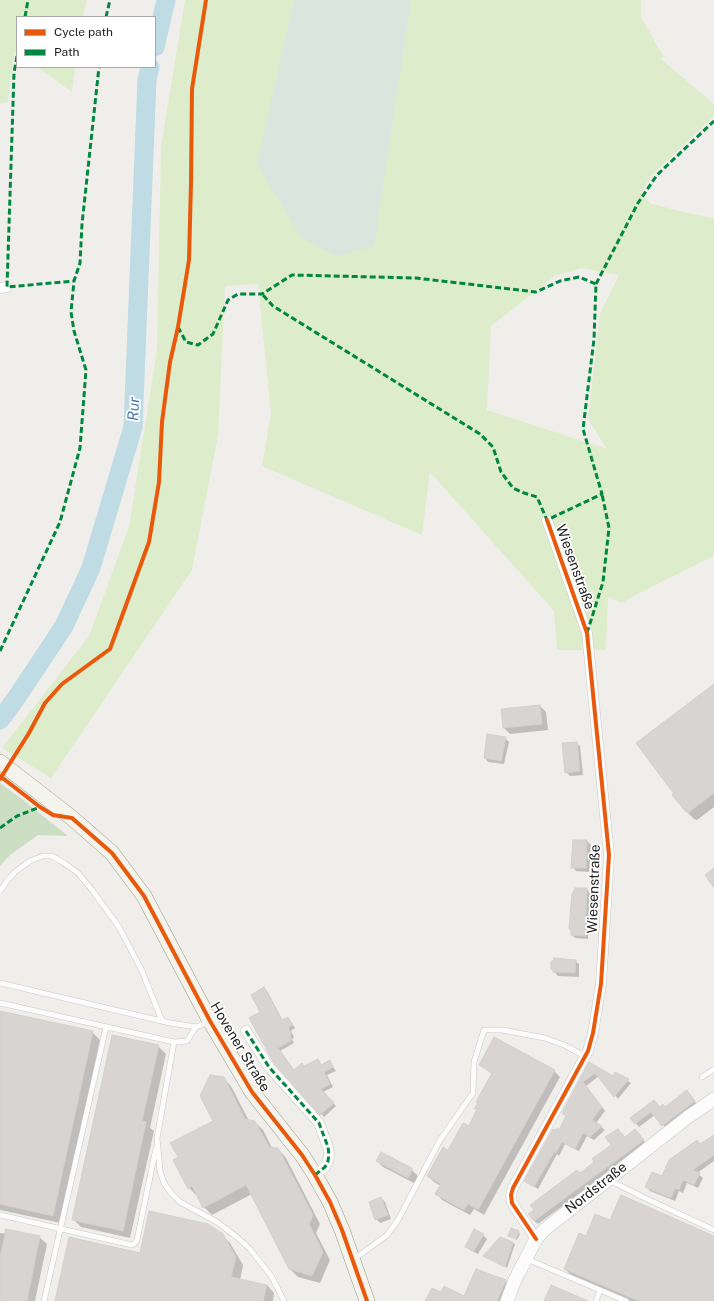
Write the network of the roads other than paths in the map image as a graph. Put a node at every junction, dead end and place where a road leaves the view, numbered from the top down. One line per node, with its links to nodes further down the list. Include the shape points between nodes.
1 (547, 520): 12 (street, Wiesenstraße, via 587,633 609,855 601,984 593,1033)
2 (0, 762): 7 (main road, Hovener Straße, via 44,795 112,854 144,896)
3 (0, 891): 6 (lane, via 6,880 15,872 30,861 43,856 52,856 78,873 120,927 142,971)
4 (0, 983): 6 (lane)
5 (0, 1004): 8 (lane)
6 (162, 1021): 9 (lane)
7 (210, 1021): 9 (lane); 17 (main road, Hovener Straße, via 252,1092)
8 (106, 1027): 11 (lane); 20 (lane)
9 (196, 1027): 11 (lane, via 186,1041)
10 (246, 1030): 17 (street, Hovener Straße, via 269,1067 319,1122 329,1155 325,1167)
11 (174, 1042): 16 (lane)
12 (584, 1056): 22 (street, Wiesenstraße, via 511,1195 512,1203); 24 (lane, via 545,1038 502,1030 484,1030 474,1062 473,1093 440,1140 398,1220 387,1235)
13 (714, 1069): 14 (lane)
14 (702, 1077)
15 (714, 1099): 18 (street, Nordstraße)
16 (157, 1144): 20 (lane, via 137,1240 134,1244); 27 (lane, via 160,1171 171,1193 180,1202 217,1222 250,1249 272,1277)
17 (315, 1175): 24 (main road, Hovener Straße, via 330,1202)
18 (608, 1179): 21 (lane); 22 (street, Nordstraße)
19 (0, 1215): 20 (lane)
20 (61, 1229): 26 (lane)
21 (714, 1230)
22 (536, 1239): 23 (street, Nordstraße)
23 (526, 1258): 25 (lane); 29 (street, Nordstraße)
24 (353, 1260): 28 (main road, Hovener Straße)
25 (600, 1290): 30 (lane); 31 (lane)
26 (44, 1301)
27 (284, 1301)
28 (367, 1301)
29 (507, 1301)
30 (596, 1301)
31 (626, 1301)

